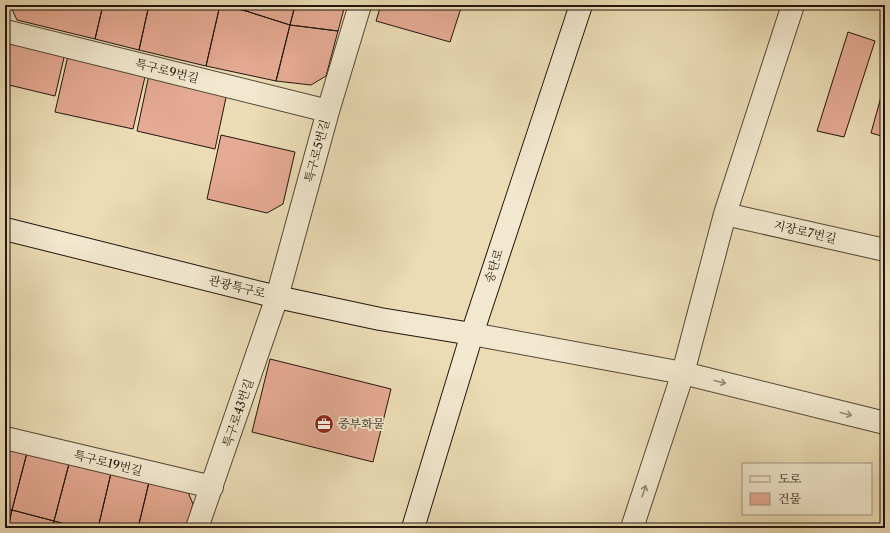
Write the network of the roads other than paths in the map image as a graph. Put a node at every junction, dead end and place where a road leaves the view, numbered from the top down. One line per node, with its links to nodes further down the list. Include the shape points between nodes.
1 (360, 5): 5 (street, 특구로5번길)
2 (581, 5): 10 (street, 송탄로)
3 (793, 5): 6 (street)
4 (5, 30): 5 (street, 특구로9번길)
5 (328, 111): 9 (street, 특구로5번길)
6 (725, 214): 8 (street, 지장로7번길); 11 (street)
7 (5, 229): 9 (street, 관광특구로)
8 (885, 250)
9 (277, 297): 10 (street, 관광특구로, via 380,319); 14 (street, 특구로43번길)
10 (472, 334): 11 (street, 관광특구로); 16 (street, 송탄로)
11 (682, 373): 12 (street, 관광특구로, one-way to 12); 17 (street, one-way to 11)
12 (885, 423)
13 (5, 438): 14 (street, 특구로19번길)
14 (212, 487): 15 (street, 특구로43번길)
15 (197, 528)
16 (412, 528)
17 (632, 528)

